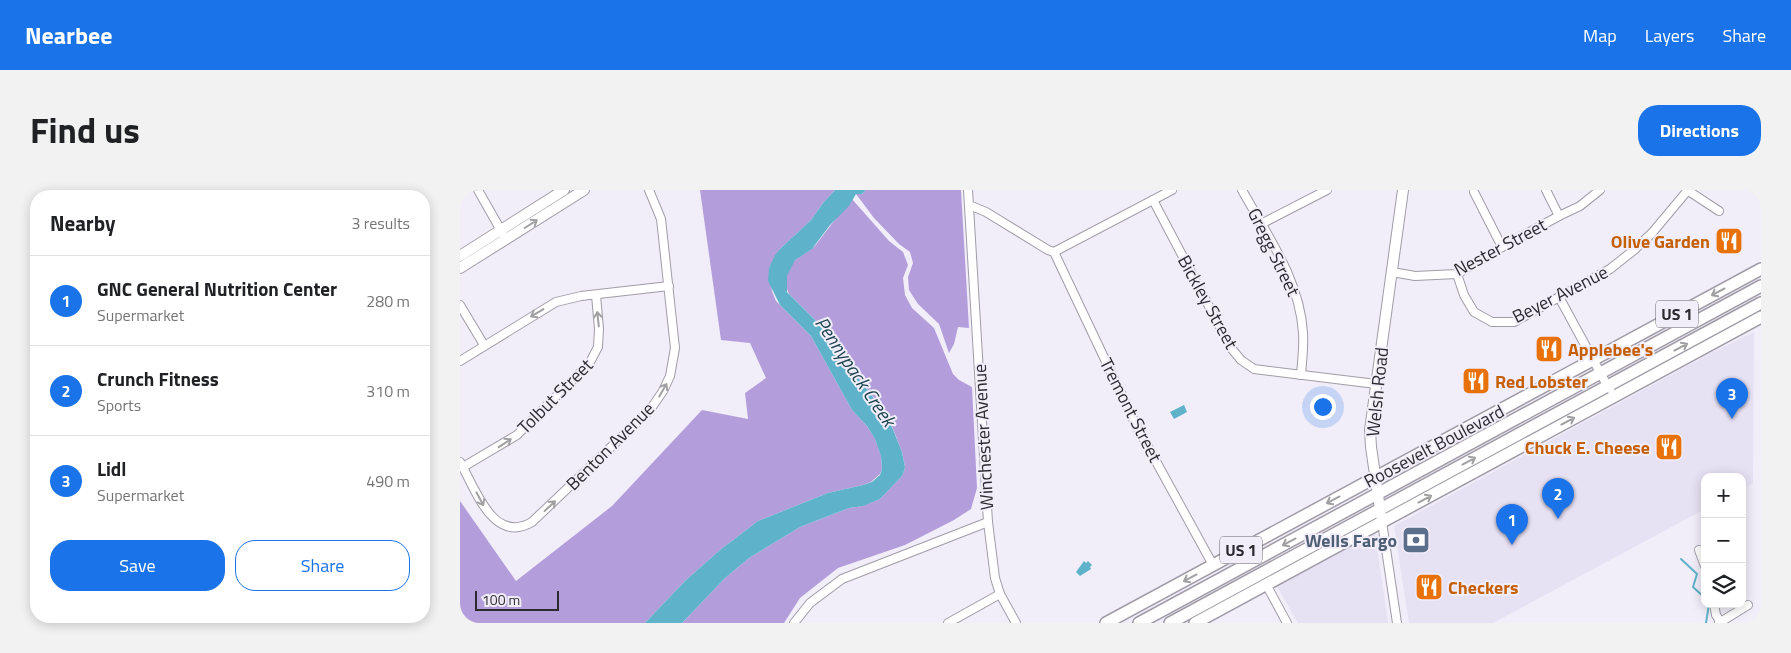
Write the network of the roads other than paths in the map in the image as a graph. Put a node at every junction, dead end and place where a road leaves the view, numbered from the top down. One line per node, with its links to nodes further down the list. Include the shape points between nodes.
1 (478, 190): 19 (street)
2 (584, 190): 19 (main road, one-way to 2)
3 (649, 190): 27 (street, Benton Avenue, via 661,219)
4 (968, 190): 15 (street, Winchester Avenue)
5 (1172, 190): 14 (street)
6 (1242, 190): 18 (street, Gregg Street)
7 (1327, 190): 18 (street)
8 (1403, 190): 25 (main road, Welsh Road)
9 (1546, 190): 17 (street)
10 (1600, 190): 17 (street, Nester Street, via 1580,206)
11 (1688, 190): 16 (street); 30 (street, Beyer Avenue, via 1634,250 1610,269)
12 (562, 191): 19 (main road)
13 (1474, 192): 20 (street)
14 (1153, 200): 21 (street); 38 (street, Bickley Street, via 1231,348 1241,360 1254,369)
15 (969, 205): 21 (street); 50 (street, Winchester Avenue)
16 (1719, 211)
17 (1559, 216): 20 (street, Nester Street)
18 (1261, 224): 38 (street, Gregg Street, via 1299,303 1304,334)
19 (503, 235): 22 (main road); 23 (main road)
20 (1502, 247): 26 (street, Nester Street)
21 (1054, 252): 54 (street, Tremont Street, via 1136,425)
22 (460, 256)
23 (460, 268)
24 (1761, 269): 35 (highway, Roosevelt Boulevard / US 1, one-way to 35)
25 (1392, 272): 26 (street, Nester Street, via 1415,276); 39 (main road, Welsh Road)
26 (1458, 274): 30 (street, Beyer Avenue, via 1464,295 1474,312 1492,322 1514,322)
27 (669, 286): 29 (street); 46 (street, Benton Avenue, one-way to 27, via 484,507 497,522 509,527 532,522 650,410 663,391 670,376 675,348)
28 (1761, 286): 37 (highway, Roosevelt Boulevard / US 1)
29 (596, 295): 34 (street, one-way to 34, via 556,302); 46 (street, Tolbut Street, one-way to 29, via 517,435 589,364 598,347 600,329)
30 (1559, 297): 35 (street)
31 (1761, 304): 40 (highway, Roosevelt Boulevard / US 1, one-way to 31)
32 (460, 305): 34 (street)
33 (1761, 317): 42 (highway, US 1)
34 (484, 345): 36 (street)
35 (1593, 360): 37 (street); 43 (highway, Roosevelt Boulevard / US 1)
36 (460, 361)
37 (1600, 373): 40 (street); 41 (highway, Roosevelt Boulevard / US 1)
38 (1301, 375): 39 (street, Bickley Street)
39 (1376, 384): 47 (main road, Welsh Road, via 1370,438)
40 (1608, 387): 42 (street); 45 (highway, Roosevelt Boulevard / US 1)
41 (1569, 389): 43 (highway); 48 (highway, Roosevelt Boulevard / US 1)
42 (1613, 397): 44 (highway, US 1, one-way to 42)
43 (1505, 407): 47 (highway, Roosevelt Boulevard / US 1)
44 (1552, 430): 45 (highway); 51 (highway, US 1, one-way to 44)
45 (1500, 445): 49 (highway, Roosevelt Boulevard / US 1, one-way to 45)
46 (462, 464)
47 (1376, 477): 48 (main road, Welsh Road); 54 (highway, Roosevelt Boulevard / US 1, one-way to 54)
48 (1378, 493): 49 (main road, Welsh Road); 64 (highway, Roosevelt Boulevard / US 1, one-way to 64)
49 (1380, 509): 51 (main road, Welsh Road); 65 (highway, Roosevelt Boulevard / US 1)
50 (988, 522): 56 (street, via 993,570); 60 (street, Winchester Avenue, via 842,579 810,603)
51 (1382, 522): 55 (highway, US 1); 68 (street, Welsh Road)
52 (1699, 550): 53 (street)
53 (1704, 563)
54 (1213, 565): 63 (highway, Roosevelt Boulevard / US 1, one-way to 63)
55 (1266, 584): 66 (highway, US 1); 67 (street)
56 (1000, 594): 61 (street); 62 (street)
57 (1748, 605): 59 (street)
58 (1715, 608): 59 (street)
59 (1719, 622)
60 (794, 623)
61 (948, 623)
62 (1016, 623)
63 (1106, 623)
64 (1139, 623)
65 (1170, 623)
66 (1195, 623)
67 (1287, 623)
68 (1397, 623)

